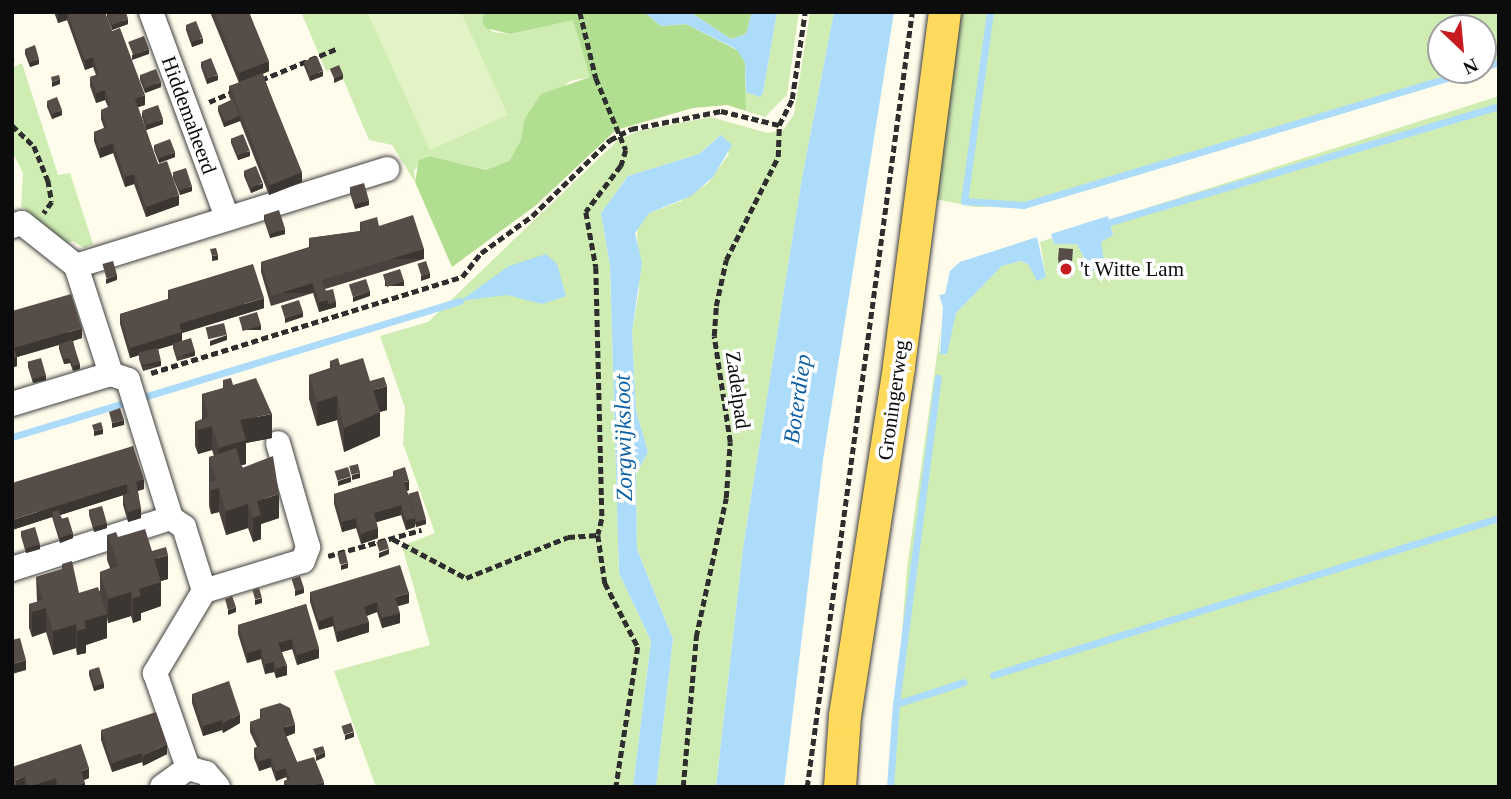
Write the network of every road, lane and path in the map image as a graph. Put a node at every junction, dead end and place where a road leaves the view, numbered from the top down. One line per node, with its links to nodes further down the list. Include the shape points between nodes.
1 (151, 12): 9 (street, Hiddemaheerd)
2 (580, 12): 12 (path, via 596,78)
3 (805, 12): 11 (path, Zadelpad, via 792,99)
4 (912, 12): 32 (path, Groningerweg)
5 (945, 12): 33 (main road, Groningerweg, via 899,366 845,716)
6 (336, 49): 7 (path)
7 (250, 85)
8 (238, 90): 9 (path)
9 (189, 110): 14 (street, Hiddemaheerd)
10 (12, 125): 15 (path, via 34,146 52,202)
11 (779, 125): 12 (path, via 721,111); 31 (path, Zadelpad, via 778,157 726,260 716,306 714,336 730,442 726,498 696,637)
12 (622, 133): 17 (path, via 532,216 481,253 462,276); 22 (path, via 626,150 621,166 586,212 596,267 602,519)
13 (387, 169): 14 (street)
14 (227, 218): 16 (street)
15 (22, 228): 16 (street)
16 (76, 266): 17 (street)
17 (119, 377): 18 (street); 20 (street, via 139,416)
18 (12, 404)
19 (278, 443): 24 (street, via 309,547)
20 (171, 518): 25 (street); 26 (street, via 184,527)
21 (421, 530): 23 (path)
22 (598, 535): 23 (path, via 568,537 466,578); 30 (path, via 606,583 638,647)
23 (393, 539): 24 (path)
24 (303, 561): 26 (street)
25 (12, 569)
26 (204, 591): 27 (street, via 155,673)
27 (188, 768): 28 (street); 29 (street, via 206,773)
28 (162, 787)
29 (218, 787)
30 (616, 787)
31 (683, 787)
32 (807, 787)
33 (840, 787)

